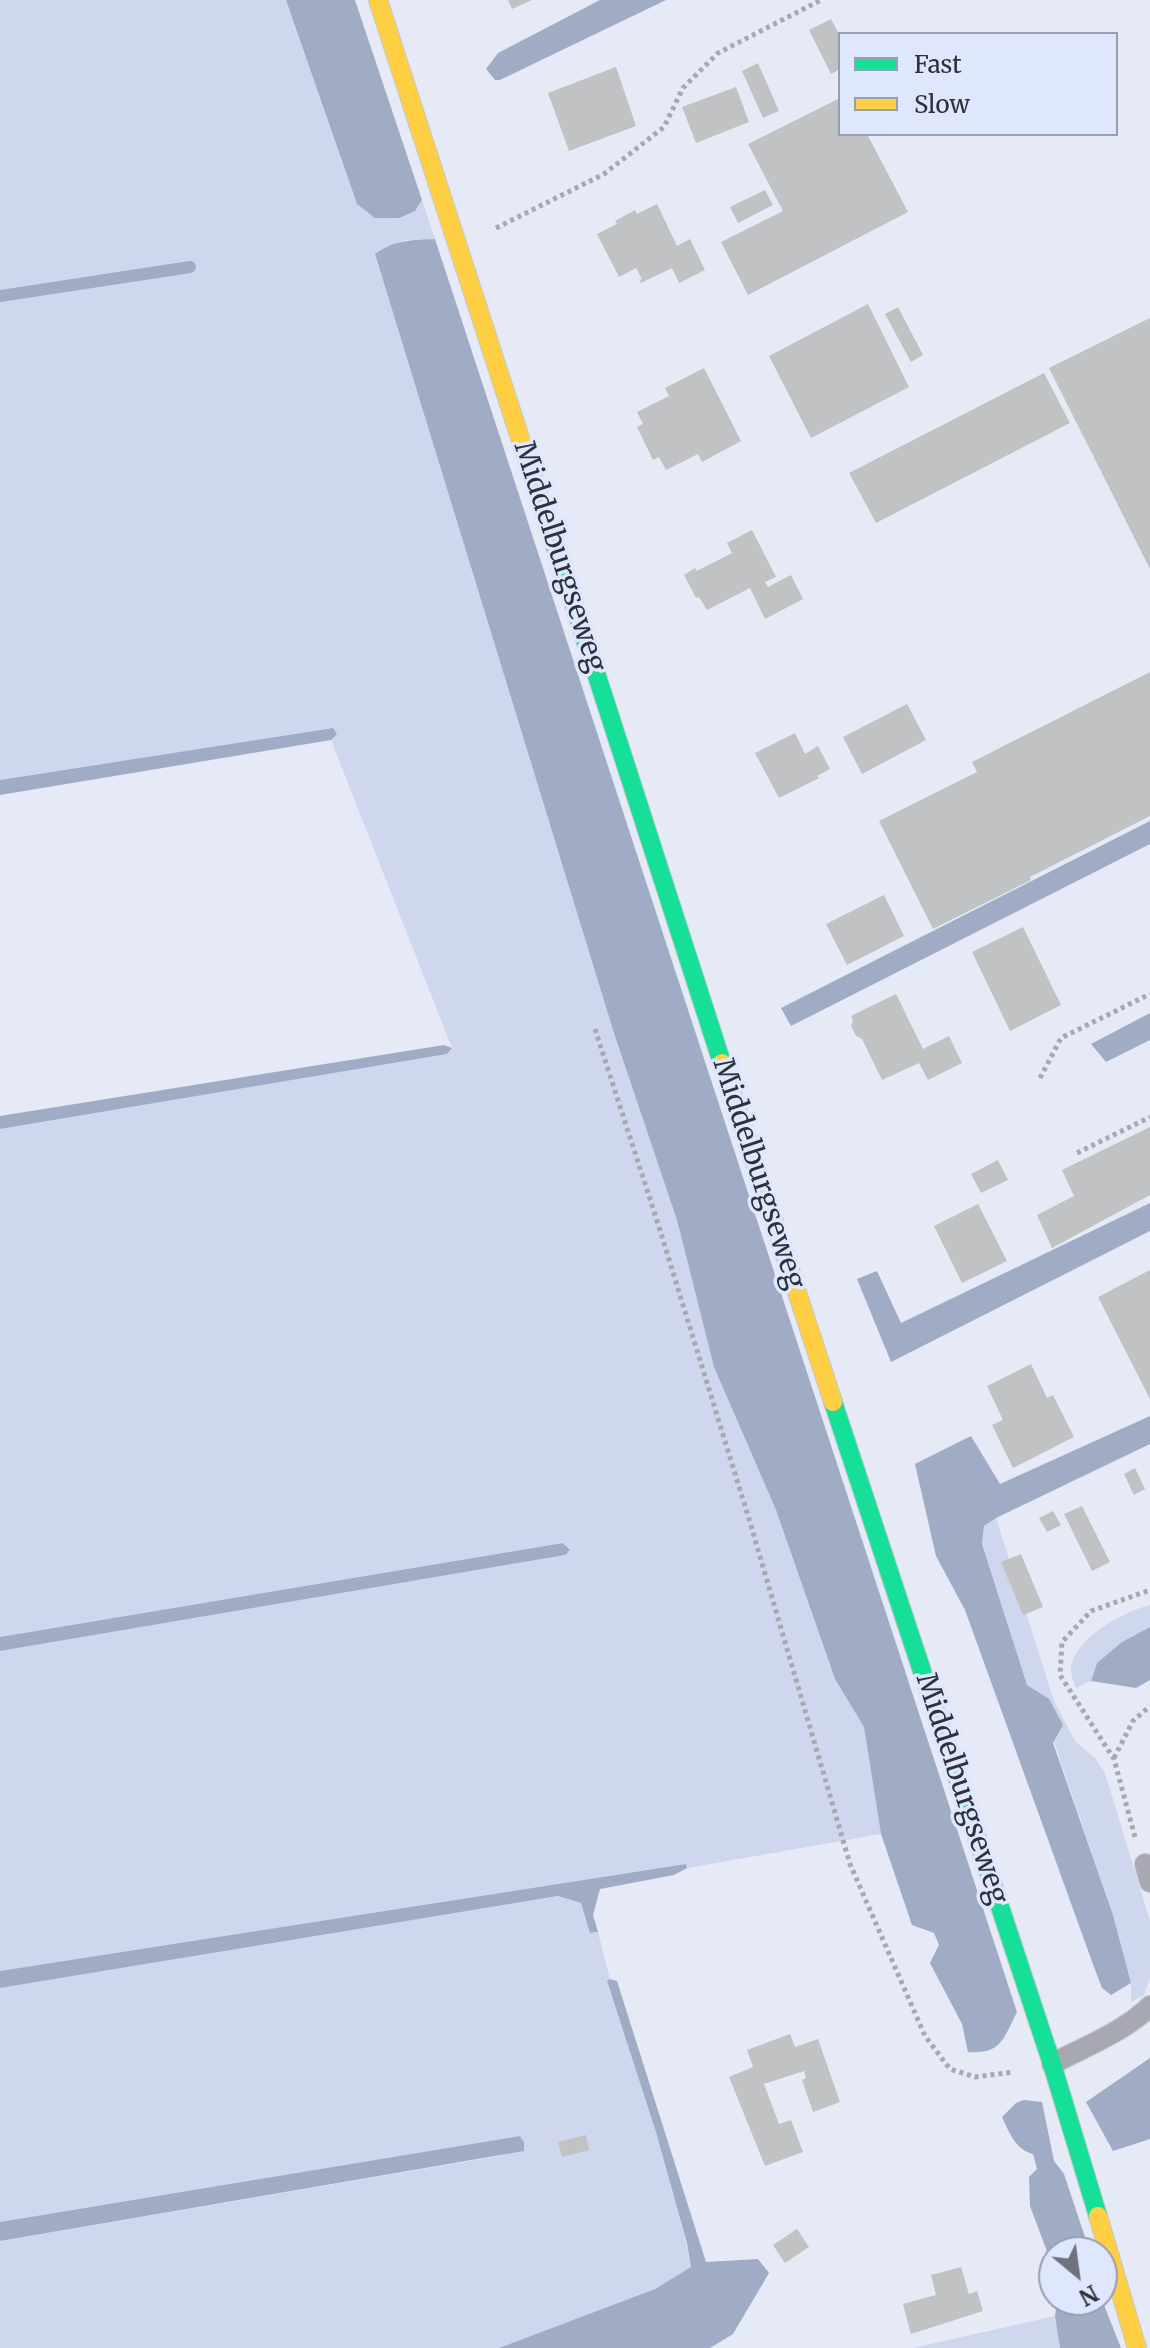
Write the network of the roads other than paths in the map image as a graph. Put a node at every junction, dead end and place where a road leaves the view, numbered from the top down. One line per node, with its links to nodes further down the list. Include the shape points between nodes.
1 (378, 0): 3 (street, Middelburgseweg)
2 (1150, 2006): 3 (lane)
3 (1052, 2064): 4 (street, Middelburgseweg)
4 (1137, 2348)

